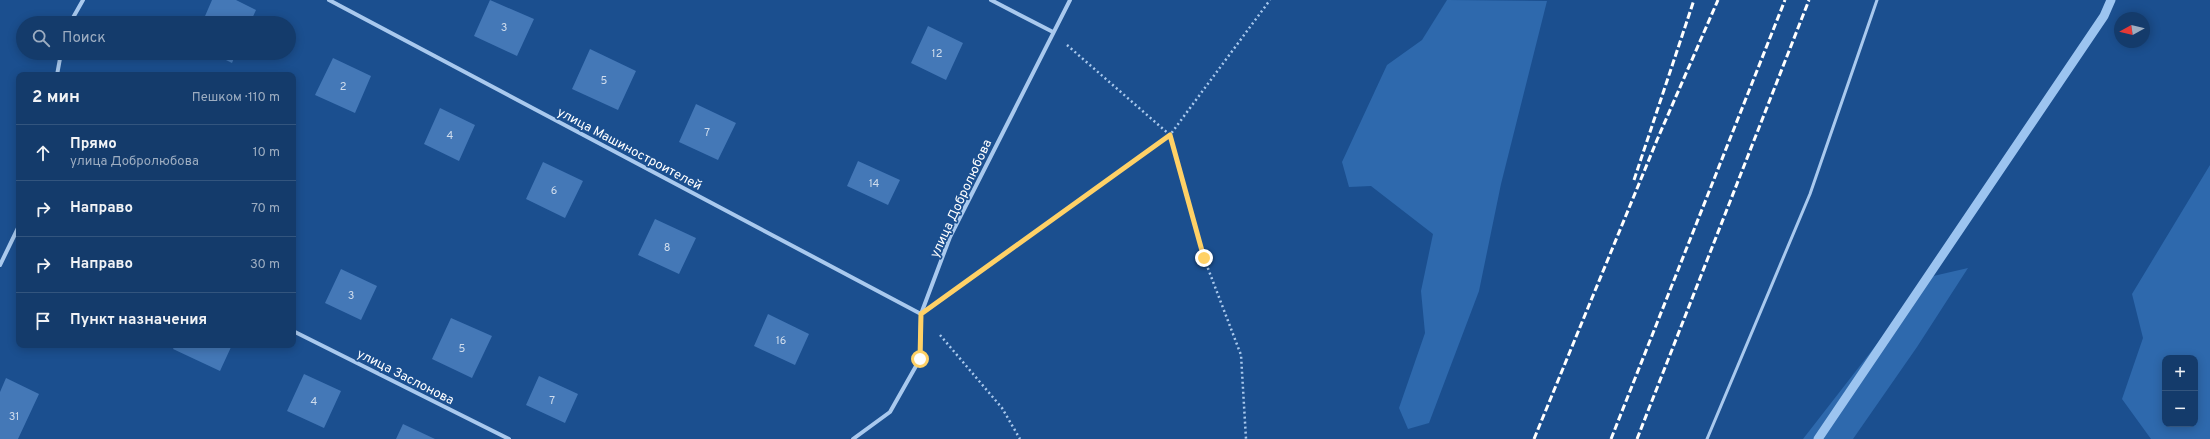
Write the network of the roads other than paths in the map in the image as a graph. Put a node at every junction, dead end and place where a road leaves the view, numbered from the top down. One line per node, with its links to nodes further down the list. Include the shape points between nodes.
1 (83, 0): 6 (street)
2 (329, 0): 12 (street, улица Машиностроителей)
3 (991, 0): 7 (street)
4 (1070, 0): 7 (street, улица Добролюбова)
5 (1877, 0): 16 (lane, via 1810,194)
6 (74, 16)
7 (1053, 32): 12 (street, улица Добролюбова, via 950,237)
8 (60, 60): 9 (street)
9 (58, 72)
10 (16, 232): 11 (street)
11 (0, 265)
12 (921, 314): 15 (street, улица Добролюбова, via 920,359 890,412)
13 (296, 332): 14 (street, улица Заслонова)
14 (509, 439)
15 (853, 439)
16 (1707, 439)

